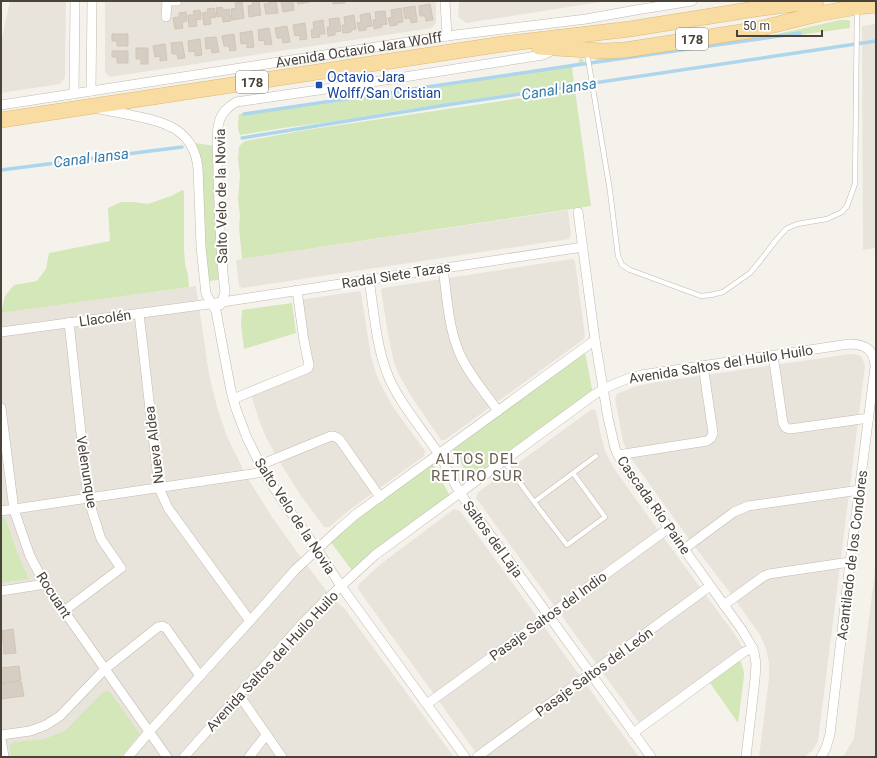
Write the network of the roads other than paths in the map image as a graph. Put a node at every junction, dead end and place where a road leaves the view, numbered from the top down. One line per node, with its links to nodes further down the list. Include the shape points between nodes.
1 (75, 1): 20 (street)
2 (92, 1): 19 (street)
3 (167, 1): 13 (street)
4 (170, 1): 5 (street)
5 (177, 1)
6 (445, 1): 15 (street)
7 (692, 1): 15 (street, Avenida Octavio Jara Wolff, via 586,19)
8 (792, 3): 9 (main road, Avenida Octavio Jara Wolff / 178); 10 (main road, Avenida Octavio Jara Wolff / 178); 14 (main road)
9 (755, 5): 16 (main road, Avenida Octavio Jara Wolff / 178, via 630,29)
10 (818, 5): 12 (main road, 178); 14 (main road, 178)
11 (876, 5): 12 (main road, 178)
12 (857, 7): 18 (lane, via 854,184 847,206 842,212 827,219 786,228 750,273 723,292 711,295 701,296 622,265 618,256)
13 (166, 17)
14 (797, 20): 18 (main road, Avenida Octavio Jara Wolff / 178, via 754,30 625,50)
15 (446, 36): 19 (street, Avenida Octavio Jara Wolff)
16 (503, 44): 17 (main road, Avenida Octavio Jara Wolff / 178, via 516,47); 22 (main road, Avenida Octavio Jara Wolff / 178)
17 (559, 48): 18 (main road, Avenida Octavio Jara Wolff / 178); 29 (street, Salto Velo de la Novia, via 543,55 236,102 228,108 220,120 217,136 219,231 225,292)
18 (587, 50)
19 (91, 91): 20 (street, Avenida Octavio Jara Wolff)
20 (74, 94): 21 (street, Avenida Octavio Jara Wolff)
21 (1, 105)
22 (88, 106): 23 (main road, Avenida Octavio Jara Wolff / 178); 30 (street, Salto Velo de la Novia, via 166,124 181,134 193,148 199,172 201,247 206,294)
23 (1, 120)
24 (578, 212): 25 (street, Cascada Río Paine)
25 (583, 247): 26 (street, Radal Siete Tazas); 35 (street, Cascada Río Paine)
26 (443, 268): 27 (street, Radal Siete Tazas); 42 (street, via 456,344 469,370)
27 (369, 279): 28 (street, Radal Siete Tazas); 44 (street, Saltos del Laja, via 379,341 390,379 402,402)
28 (297, 290): 29 (street, Radal Siete Tazas); 40 (street, via 308,368)
29 (222, 302): 30 (street, Radal Siete Tazas); 31 (street, Salto Velo de la Novia)
30 (210, 303): 31 (street, Salto Velo de la Novia); 32 (street, Llacolén)
31 (216, 311): 40 (street, Salto Velo de la Novia)
32 (139, 313): 33 (street, Llacolén); 50 (street, Nueva Aldea)
33 (69, 322): 34 (street, Llacolén); 54 (street, Velenunque)
34 (1, 332)
35 (595, 340): 39 (street, Cascada Río Paine); 42 (street)
36 (870, 352): 37 (street, Avenida Saltos del Huilo Huilo, via 864,346 849,344); 43 (street, Acantilado de los Condores, via 875,367)
37 (773, 355): 38 (street, Avenida Saltos del Huilo Huilo); 43 (street, via 783,424 786,428)
38 (702, 365): 39 (street, Avenida Saltos del Huilo Huilo, via 635,376); 45 (street, via 712,438 707,442)
39 (603, 389): 45 (street, Cascada Río Paine, via 612,438); 47 (street, Avenida Saltos del Huilo Huilo)
40 (233, 399): 48 (street, Salto Velo de la Novia, via 245,434)
41 (1, 408): 56 (street, Rocuant)
42 (498, 411): 44 (street)
43 (869, 418): 51 (street, Acantilado de los Condores)
44 (439, 454): 52 (street, Saltos del Laja); 53 (street)
45 (618, 455): 58 (street, Cascada Río Paine)
46 (596, 456): 49 (lane)
47 (504, 461): 52 (street, Avenida Saltos del Huilo Huilo); 55 (lane)
48 (262, 469): 50 (street); 53 (street, via 334,436 340,440); 59 (street, Salto Velo de la Novia)
49 (573, 473): 55 (lane); 55 (lane, via 605,517 567,545)
50 (159, 488): 54 (street); 69 (street, Nueva Aldea, via 168,508)
51 (860, 490): 60 (street, via 748,506 734,512); 61 (street, Acantilado de los Condores)
52 (460, 493): 63 (street, Avenida Saltos del Huilo Huilo, via 382,550); 68 (street, Saltos del Laja)
53 (380, 497): 59 (street)
54 (88, 498): 56 (street); 67 (street, Velenunque, via 101,539 121,568)
55 (534, 502)
56 (14, 510): 57 (street); 62 (street, Rocuant, via 30,556)
57 (1, 511)
58 (669, 528): 60 (street, Cascada Río Paine); 68 (street, Pasaje Saltos del Indio)
59 (317, 549): 63 (street, Salto Velo de la Novia); 69 (street)
60 (684, 549): 64 (street, Cascada Río Paine)
61 (850, 562): 66 (street, via 769,574); 91 (street, Acantilado de los Condores, via 830,734)
62 (45, 584): 65 (street); 67 (street, Rocuant)
63 (342, 586): 74 (street, Avenida Saltos del Huilo Huilo, via 301,625); 75 (street, Salto Velo de la Novia)
64 (710, 586): 66 (street, Cascada Río Paine); 72 (street, Pasaje Saltos del León)
65 (1, 591)
66 (724, 604): 70 (street, Cascada Río Paine)
67 (64, 611): 71 (street, Rocuant)
68 (548, 616): 72 (street, Saltos del Laja); 75 (street, Pasaje Saltos del Indio)
69 (250, 621): 73 (street)
70 (753, 648): 77 (street); 90 (street, Cascada Río Paine, via 756,664)
71 (105, 669): 73 (street, via 158,626 162,626); 76 (street, Rocuant); 78 (street, via 60,716 46,725 30,731)
72 (591, 674): 77 (street, Saltos del Laja); 88 (street, Pasaje Saltos del León)
73 (200, 676): 76 (street)
74 (239, 695): 79 (street); 84 (street, Avenida Saltos del Huilo Huilo)
75 (427, 704): 87 (street, Salto Velo de la Novia)
76 (149, 732): 82 (street); 83 (street, Rocuant)
77 (633, 733): 89 (street, Saltos del Laja)
78 (1, 735)
79 (266, 735): 85 (street); 86 (street)
80 (1, 739): 81 (street)
81 (4, 757)
82 (128, 757)
83 (167, 757)
84 (184, 757)
85 (249, 757)
86 (282, 757)
87 (465, 757)
88 (477, 757)
89 (651, 757)
90 (746, 757)
91 (821, 757)

